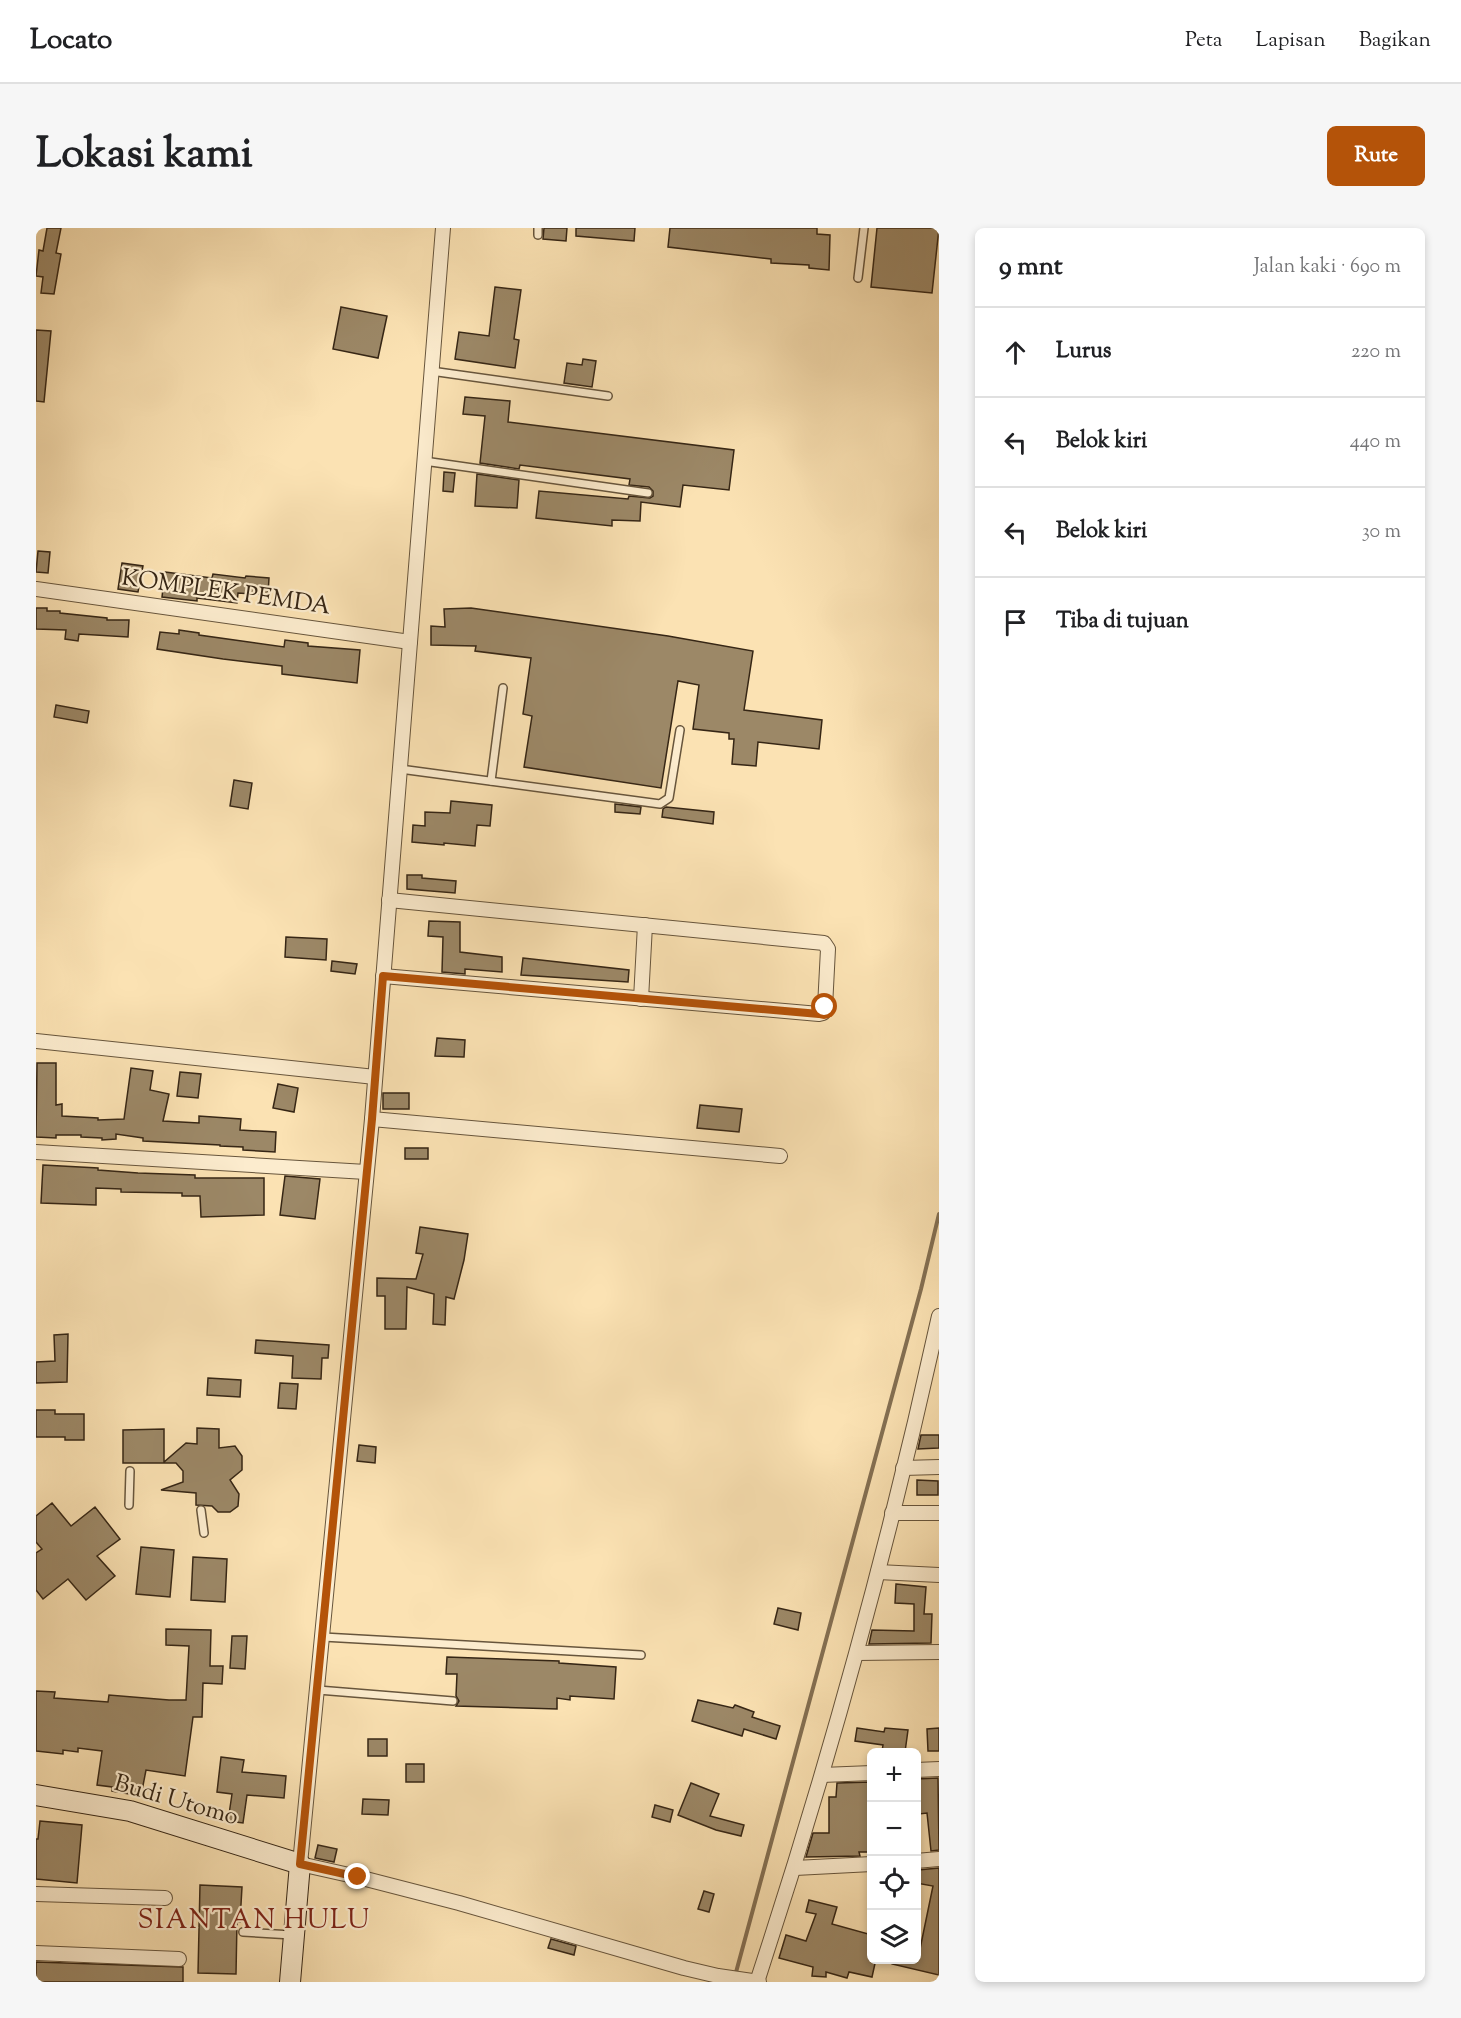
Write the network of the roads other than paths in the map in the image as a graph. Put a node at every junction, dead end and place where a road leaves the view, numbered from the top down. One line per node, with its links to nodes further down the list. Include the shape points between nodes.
1 (443, 228): 4 (street)
2 (864, 228): 3 (lane)
3 (858, 278)
4 (431, 371): 5 (lane); 6 (street)
5 (608, 396)
6 (424, 461): 7 (lane); 9 (street)
7 (648, 493)
8 (36, 589): 9 (street, KOMPLEK PEMDA)
9 (410, 642): 12 (street)
10 (503, 688): 13 (lane)
11 (680, 730): 13 (lane, via 669,798 660,804)
12 (400, 769): 13 (lane); 14 (street)
13 (491, 781)
14 (389, 900): 15 (street); 16 (street)
15 (645, 926): 17 (street); 17 (street, via 824,943 828,949 825,1007 819,1014)
16 (383, 976): 17 (street); 19 (street)
17 (641, 999)
18 (36, 1041): 19 (street)
19 (375, 1077): 20 (street)
20 (372, 1119): 22 (street); 23 (street)
21 (36, 1152): 23 (street)
22 (780, 1156)
23 (366, 1172): 36 (street)
24 (939, 1316): 25 (street)
25 (936, 1347): 27 (street)
26 (939, 1467): 27 (street)
27 (903, 1468): 31 (street)
28 (129, 1471): 29 (lane)
29 (129, 1505)
30 (201, 1510): 33 (lane)
31 (892, 1513): 32 (street); 34 (street)
32 (939, 1514)
33 (204, 1533)
34 (878, 1572): 35 (street); 38 (street)
35 (939, 1575)
36 (323, 1637): 39 (lane); 40 (street)
37 (939, 1652): 38 (street)
38 (857, 1653): 45 (street)
39 (641, 1655)
40 (318, 1690): 41 (lane); 49 (street)
41 (453, 1701)
42 (939, 1769): 43 (street)
43 (921, 1770)
44 (867, 1773): 45 (street)
45 (822, 1775): 51 (street)
46 (36, 1795): 49 (street, Budi Utomo, via 130,1810)
47 (939, 1859): 48 (street)
48 (921, 1861)
49 (300, 1864): 55 (street); 59 (street, via 459,1903 718,1976)
50 (867, 1864): 51 (street)
51 (795, 1868): 59 (street)
52 (36, 1894): 53 (street)
53 (165, 1898)
54 (243, 1932): 55 (lane)
55 (294, 1935): 58 (street)
56 (36, 1953): 57 (street)
57 (179, 1959)
58 (290, 1982)
59 (755, 1982)

